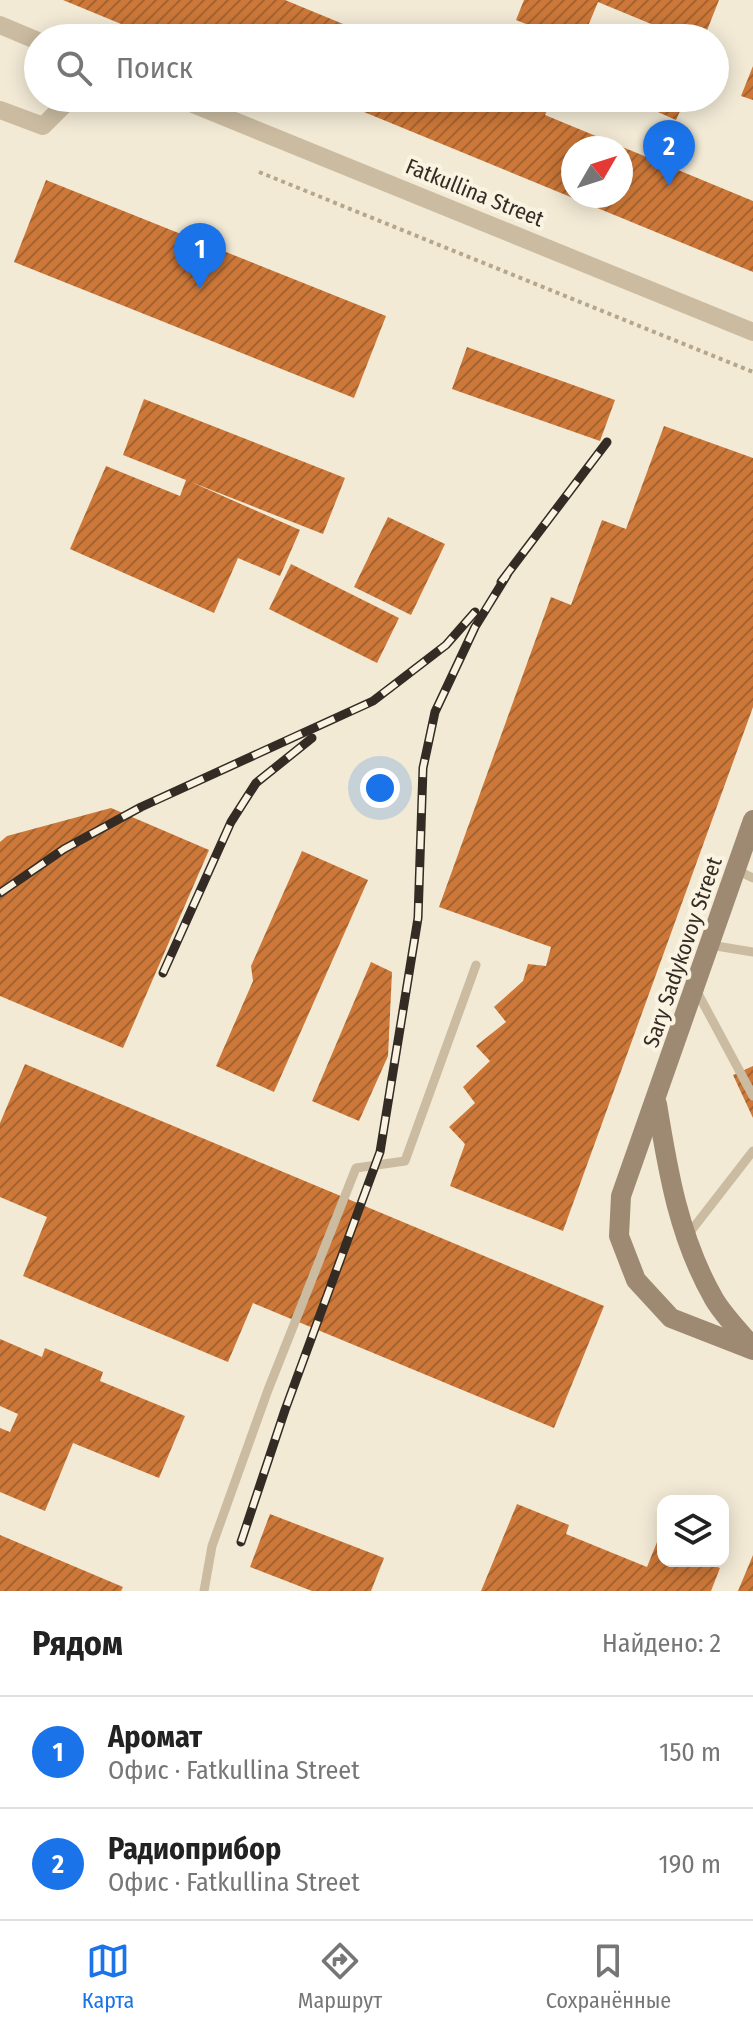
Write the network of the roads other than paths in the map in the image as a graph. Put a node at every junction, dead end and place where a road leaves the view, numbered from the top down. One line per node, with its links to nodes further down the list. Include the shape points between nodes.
1 (0, 25): 2 (street)
2 (24, 35)
3 (0, 110): 4 (street, via 43,126)
4 (57, 112)
5 (212, 112): 6 (street, Fatkullina Street)
6 (753, 332)
7 (753, 820): 8 (street, Sary Sadykovoy Street)
8 (744, 874): 9 (street, Sary Sadykovoy Street)
9 (710, 945): 10 (lane); 12 (street, Sary Sadykovoy Street)
10 (753, 952)
11 (476, 965): 18 (lane, via 405,1161 356,1168 268,1390 212,1546)
12 (695, 988): 13 (lane); 14 (street, Sary Sadykovoy Street)
13 (753, 1096)
14 (657, 1100): 16 (street); 17 (street, Sary Sadykovoy Street, via 621,1196 619,1236 636,1280 671,1318)
15 (753, 1151): 16 (lane)
16 (685, 1238): 17 (street, via 715,1301)
17 (753, 1348)
18 (204, 1591)

